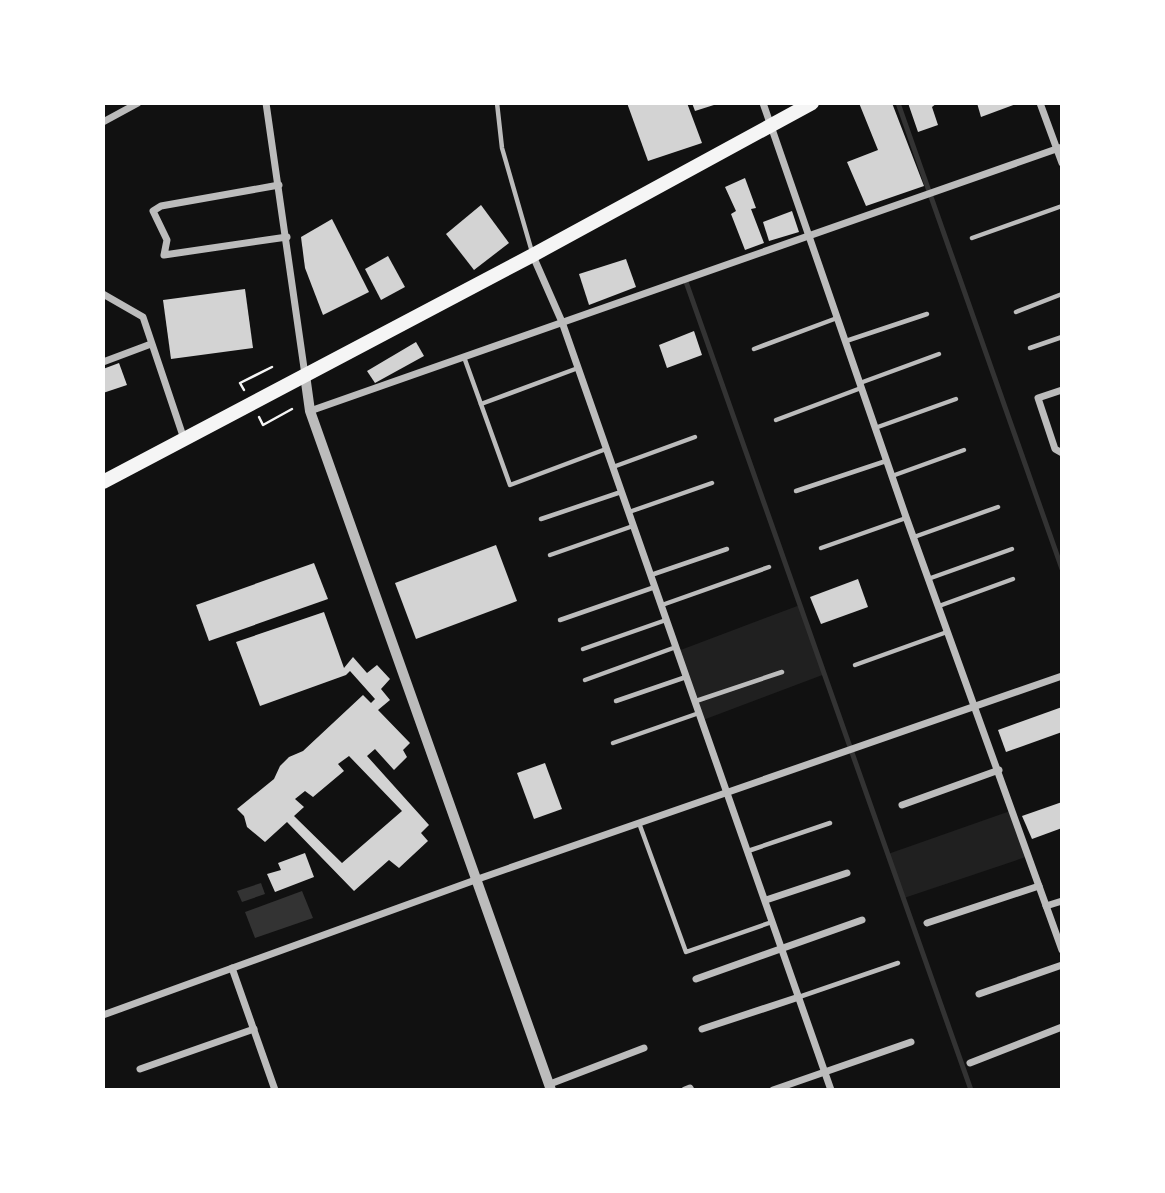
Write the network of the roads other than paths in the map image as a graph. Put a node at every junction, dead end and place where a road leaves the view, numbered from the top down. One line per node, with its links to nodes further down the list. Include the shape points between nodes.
1 (138, 103): 7 (street)
2 (266, 103): 11 (street)
3 (497, 103): 16 (lane, via 502,148)
4 (764, 103): 8 (street)
5 (812, 103): 8 (highway)
6 (1040, 103): 9 (street)
7 (103, 122)
8 (771, 125): 13 (street); 16 (highway)
9 (1059, 148): 10 (street); 13 (street)
10 (1062, 163)
11 (279, 185): 14 (street); 14 (street, via 153,211 167,240 164,256)
12 (1062, 206): 15 (lane)
13 (808, 236): 21 (street); 22 (street)
14 (287, 237): 32 (street)
15 (972, 238)
16 (533, 255): 22 (street); 32 (highway)
17 (1062, 294): 19 (lane)
18 (103, 295): 25 (street, via 143,317)
19 (1016, 312)
20 (927, 313): 24 (lane)
21 (837, 318): 24 (street); 27 (lane)
22 (562, 322): 29 (street); 31 (street)
23 (1062, 337): 26 (lane)
24 (845, 341): 33 (street)
25 (151, 344): 30 (street); 41 (street)
26 (1030, 348)
27 (754, 349)
28 (939, 355): 33 (lane)
29 (464, 357): 36 (lane); 37 (street)
30 (103, 362)
31 (578, 368): 36 (lane); 42 (street)
32 (305, 375): 37 (street); 41 (highway)
33 (860, 386): 38 (lane); 39 (street)
34 (1062, 390): 44 (street, via 1038,398 1055,449)
35 (956, 399): 39 (lane)
36 (481, 404): 42 (lane, via 510,485)
37 (310, 411): 91 (street)
38 (776, 420)
39 (875, 428): 45 (street)
40 (695, 437): 46 (lane)
41 (184, 439): 48 (highway)
42 (607, 448): 46 (street)
43 (964, 450): 47 (lane)
44 (1062, 453)
45 (887, 461): 47 (street); 50 (lane)
46 (613, 467): 51 (street)
47 (892, 476): 54 (street)
48 (103, 482)
49 (712, 483): 53 (lane)
50 (796, 491)
51 (622, 492): 53 (street); 55 (lane)
52 (998, 507): 57 (lane)
53 (629, 512): 56 (street)
54 (906, 517): 57 (street); 58 (lane)
55 (541, 519)
56 (634, 526): 61 (lane); 63 (street)
57 (914, 537): 64 (street)
58 (821, 548)
59 (727, 549): 63 (lane)
60 (1012, 549): 64 (lane)
61 (550, 555)
62 (769, 567): 67 (lane)
63 (652, 575): 66 (street)
64 (929, 579): 68 (street)
65 (1013, 579): 68 (lane)
66 (656, 587): 67 (street); 70 (lane)
67 (662, 605): 69 (street)
68 (938, 606): 71 (street)
69 (667, 619): 72 (street); 73 (lane)
70 (560, 621)
71 (947, 632): 74 (lane); 81 (street)
72 (677, 647): 76 (street); 78 (lane)
73 (583, 649)
74 (855, 665)
75 (782, 672): 80 (lane)
76 (687, 676): 79 (lane); 80 (street)
77 (1062, 676): 81 (street)
78 (584, 680)
79 (616, 701)
80 (696, 701): 82 (street)
81 (973, 706): 84 (street); 85 (street)
82 (700, 712): 83 (lane); 85 (street)
83 (613, 743)
84 (999, 770): 86 (street); 92 (street)
85 (728, 792): 87 (street); 89 (street)
86 (902, 805)
87 (639, 823): 91 (street); 97 (lane, via 686,952)
88 (830, 823): 89 (lane)
89 (748, 851): 93 (street)
90 (847, 873): 93 (street)
91 (478, 879): 103 (street); 116 (street)
92 (1039, 886): 95 (street); 98 (street)
93 (766, 900): 97 (street)
94 (1062, 901): 95 (street)
95 (1046, 906): 100 (street)
96 (862, 920): 99 (street)
97 (773, 922): 99 (street)
98 (927, 923)
99 (782, 948): 104 (street); 106 (street)
100 (1062, 950)
101 (898, 963): 106 (lane)
102 (1062, 965): 105 (street)
103 (232, 968): 107 (street); 109 (street)
104 (696, 979)
105 (978, 994)
106 (799, 997): 110 (street); 115 (street)
107 (103, 1015)
108 (1062, 1027): 113 (street)
109 (254, 1029): 114 (street); 117 (street)
110 (702, 1029)
111 (911, 1042): 115 (street)
112 (644, 1048): 116 (street)
113 (970, 1063)
114 (139, 1069)
115 (824, 1072): 120 (street); 121 (street)
116 (551, 1087)
117 (275, 1090)
118 (685, 1090): 119 (street)
119 (691, 1090)
120 (774, 1090)
121 (831, 1090)

